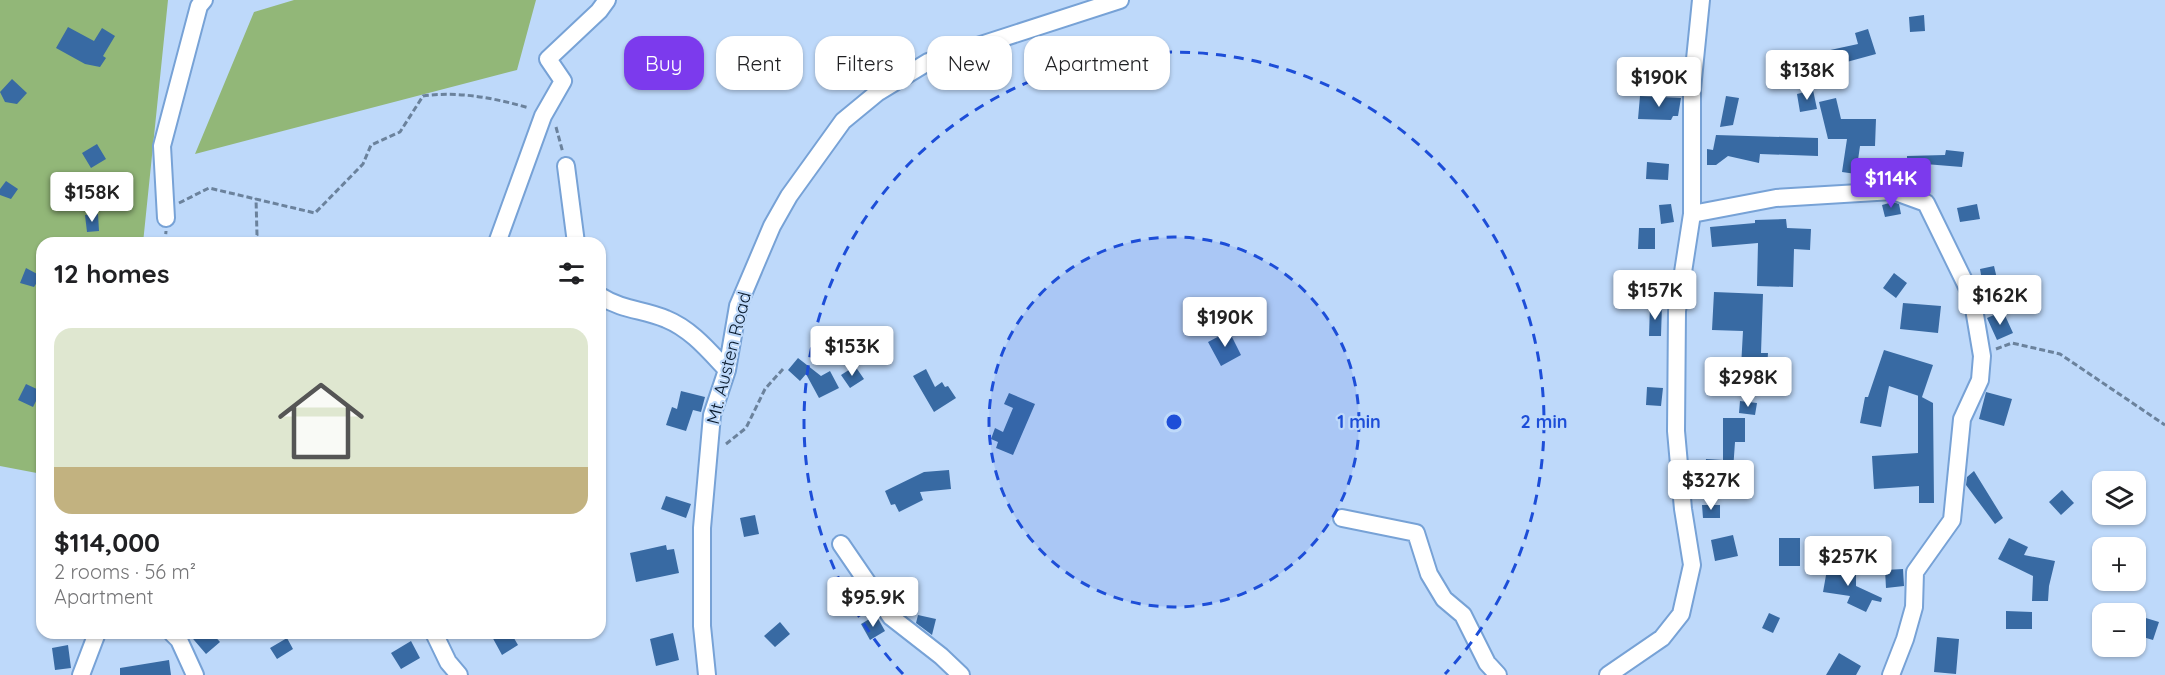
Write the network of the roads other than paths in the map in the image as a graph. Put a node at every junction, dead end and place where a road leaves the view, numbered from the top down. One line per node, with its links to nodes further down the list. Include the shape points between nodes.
1 (204, 0): 7 (street, via 199,6 162,146)
2 (607, 0): 8 (street, via 548,58 563,81 543,116)
3 (1120, 0): 11 (street, Mt. Austen Road, via 928,62 877,93 843,121 772,226 738,306)
4 (1701, 0): 6 (street, via 1692,89)
5 (566, 166): 9 (street)
6 (1692, 214): 23 (street, via 1677,310 1676,431 1692,565 1681,614 1662,638); 24 (street, via 1776,198 1893,191 1926,202 1972,297 1982,356 1980,380 1962,419 1952,520 1915,572 1914,607)
7 (166, 218)
8 (499, 237)
9 (575, 237)
10 (606, 300): 11 (street, via 615,306 667,319 698,339)
11 (727, 370): 20 (street, Mt. Austen Road, via 712,416 702,528 702,626)
12 (1342, 518): 22 (street, via 1416,533 1429,574 1444,599 1463,615 1487,663)
13 (841, 544): 21 (street, via 891,617)
14 (95, 639): 17 (street)
15 (178, 639): 18 (street)
16 (437, 639): 19 (street)
17 (81, 675)
18 (195, 675)
19 (459, 675)
20 (707, 675)
21 (961, 675)
22 (1498, 675)
23 (1608, 675)
24 (1891, 675)

